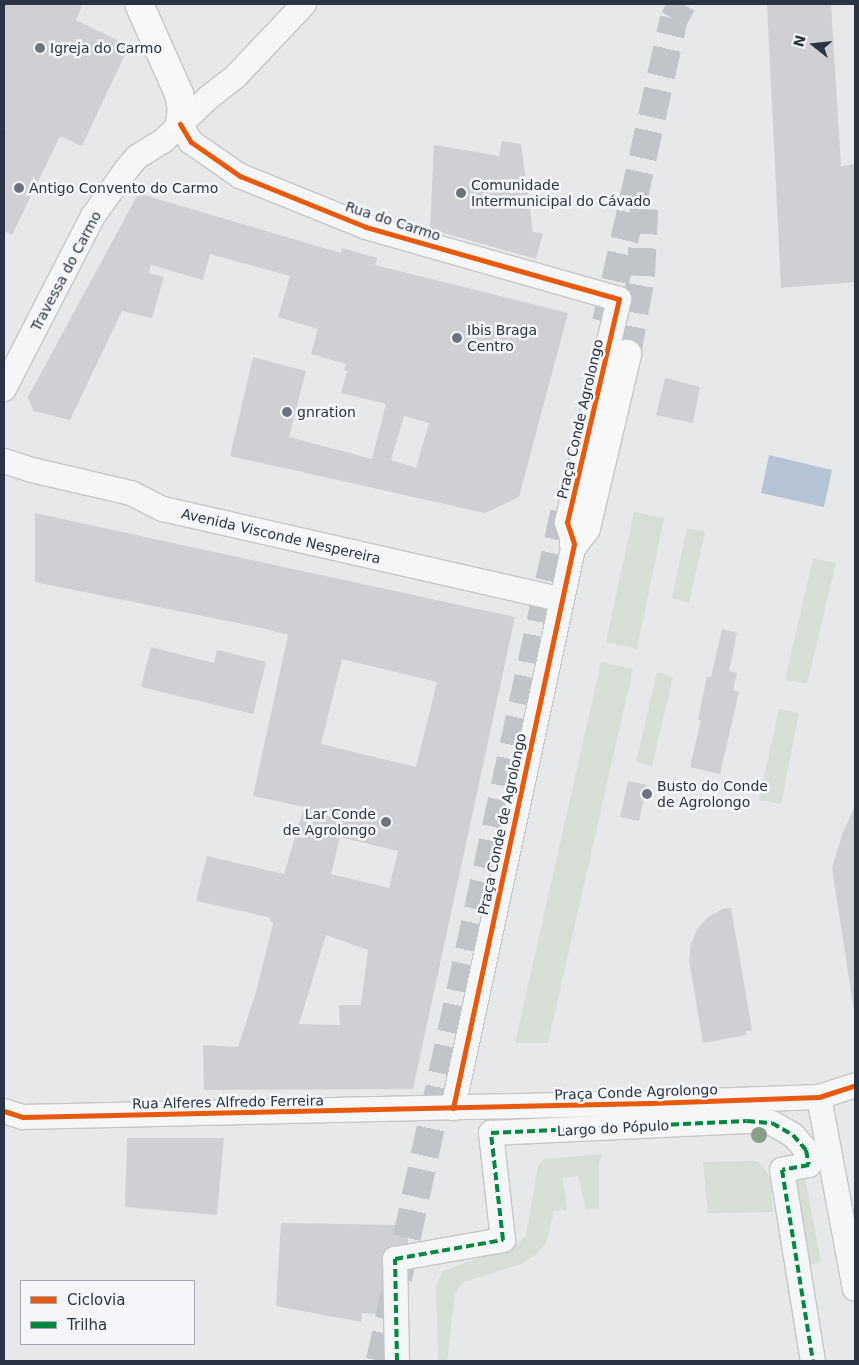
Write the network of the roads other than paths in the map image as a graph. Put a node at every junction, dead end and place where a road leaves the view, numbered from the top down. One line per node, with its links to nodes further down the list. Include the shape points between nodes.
1 (139, 4): 3 (main road, via 179,94)
2 (304, 4): 3 (street, via 236,76)
3 (180, 124): 4 (street, Rua do Carmo, via 191,142 240,176 357,223); 6 (street, Travessa do Carmo, via 163,142 137,157 93,216)
4 (620, 299): 8 (street, Praça Conde Agrolongo, via 567,522)
5 (626, 354): 8 (main road, via 586,528)
6 (4, 389)
7 (4, 460): 9 (street, Avenida Visconde Nespereira, via 32,470 131,493 163,510)
8 (574, 544): 9 (street, Praça Conde de Agrolongo)
9 (562, 600): 12 (street, Praça Conde de Agrolongo)
10 (855, 1085): 11 (street, Praça Conde Agrolongo)
11 (819, 1096): 12 (street, Praça Conde Agrolongo); 14 (street)
12 (453, 1108): 13 (street, Rua Alferes Alfredo Ferreira, via 23,1118)
13 (4, 1111)
14 (855, 1289)
15 (397, 1361): 16 (street, Largo do Pópulo, via 395,1259 503,1240 491,1133 747,1121 772,1123 793,1135 806,1150 809,1165 782,1170)
16 (813, 1361)

